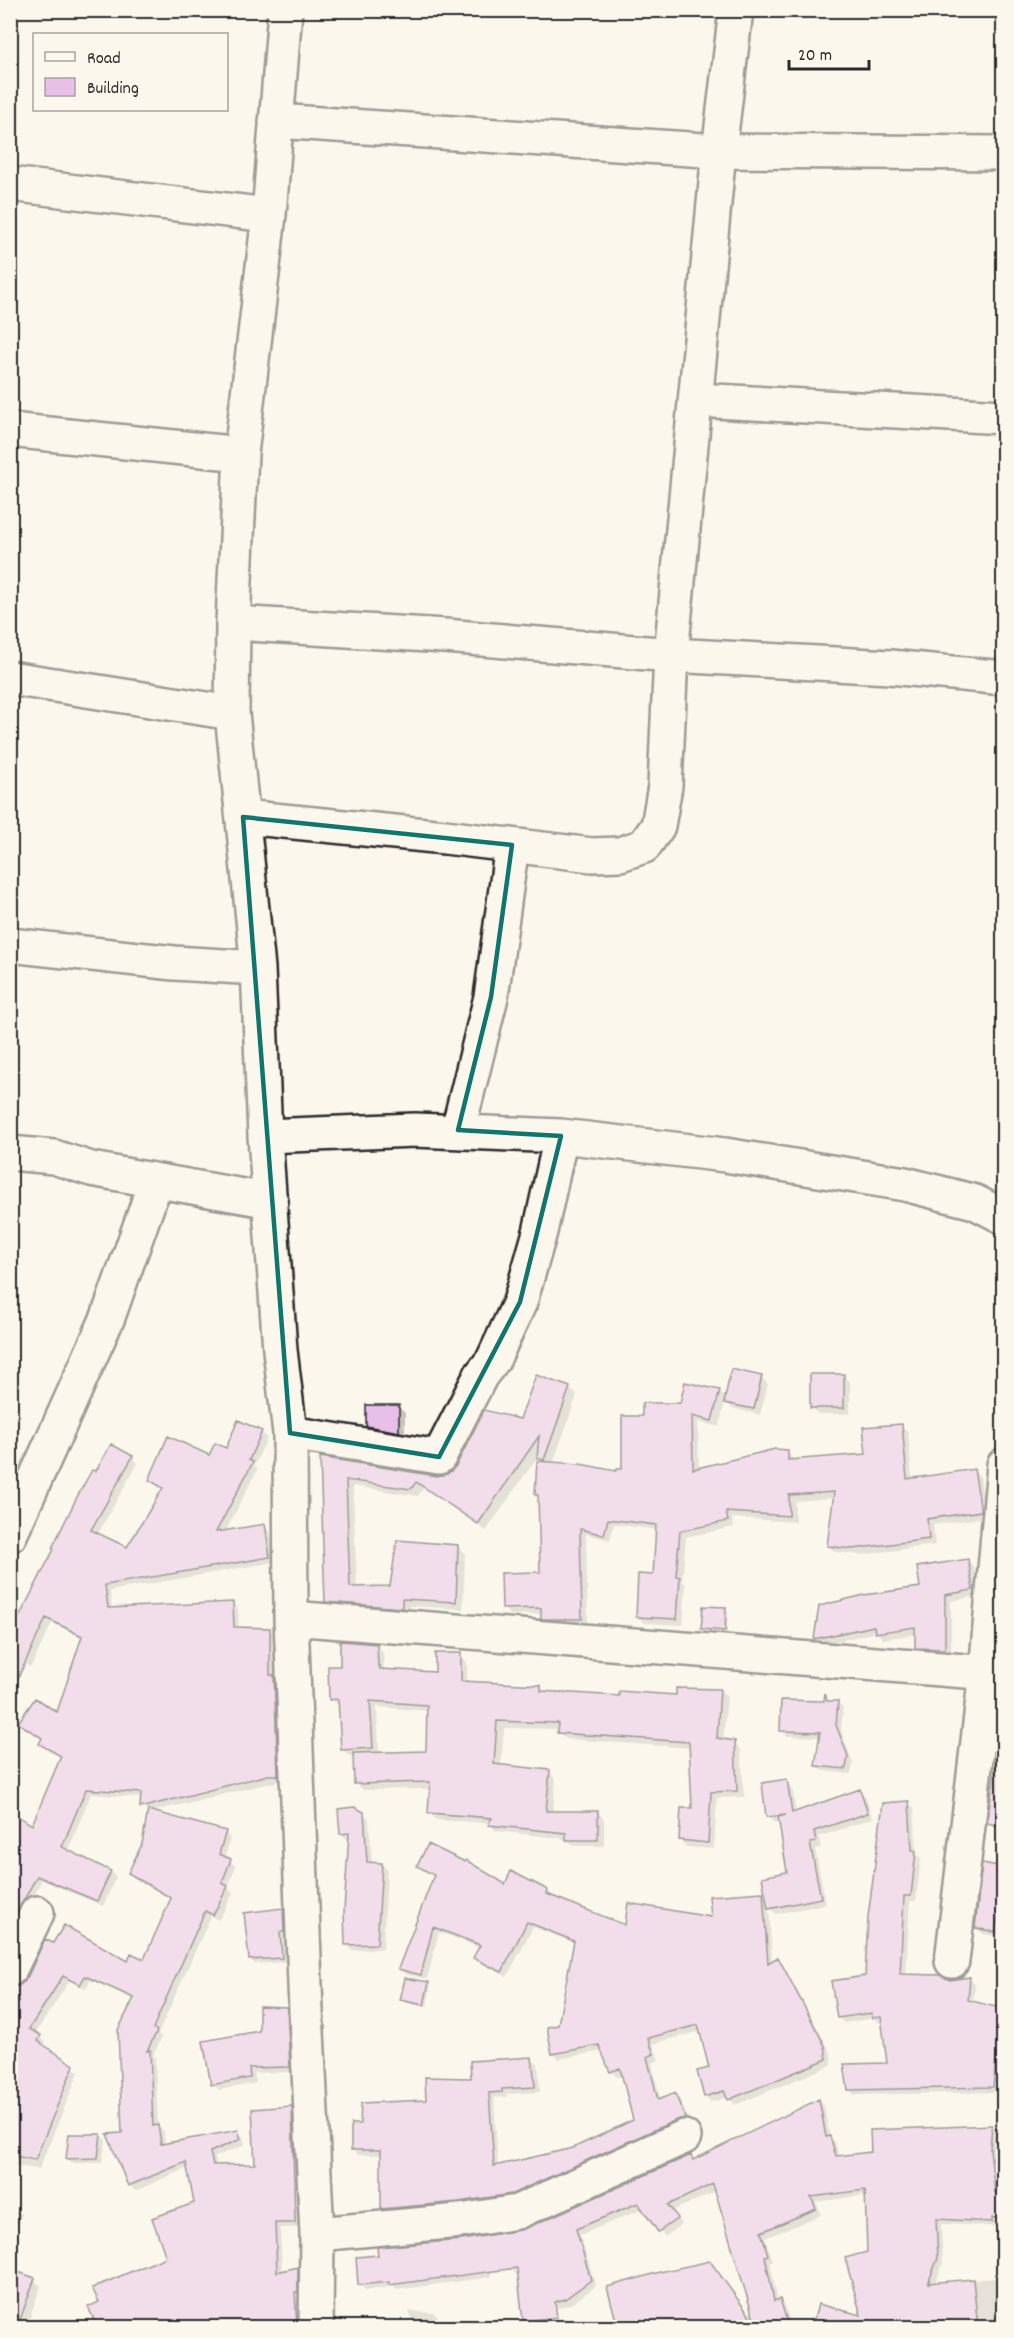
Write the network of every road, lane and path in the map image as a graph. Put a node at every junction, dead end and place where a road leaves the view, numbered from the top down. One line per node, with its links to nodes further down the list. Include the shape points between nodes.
1 (285, 10): 3 (street)
2 (736, 10): 4 (street)
3 (276, 121): 4 (street); 7 (street)
4 (719, 151): 5 (street); 8 (street)
5 (1004, 153)
6 (10, 184): 7 (street)
7 (268, 215): 11 (street)
8 (697, 400): 9 (street); 13 (street)
9 (1004, 417)
10 (10, 430): 11 (street)
11 (241, 454): 12 (street)
12 (233, 623): 13 (street); 16 (street)
13 (671, 655): 15 (street, via 890,667); 18 (street, via 665,786 658,826 644,846 620,854 592,855)
14 (10, 678): 16 (street)
15 (1004, 678)
16 (232, 713): 17 (street)
17 (243, 817): 18 (street); 20 (street)
18 (512, 845): 21 (street, via 491,997)
19 (10, 945): 20 (street)
20 (258, 968): 22 (street)
21 (458, 1131): 22 (street); 23 (street)
22 (265, 1136): 26 (street)
23 (561, 1136): 27 (street, via 725,1155 905,1184 975,1202); 28 (street, via 520,1302 439,1457)
24 (10, 1153): 25 (street, via 54,1157 91,1169)
25 (156, 1180): 26 (street); 30 (street, via 108,1317)
26 (271, 1200): 28 (street, via 280,1350)
27 (1004, 1217)
28 (290, 1433): 31 (street)
29 (1004, 1465): 32 (street)
30 (10, 1535)
31 (291, 1618): 32 (street); 37 (street)
32 (995, 1674): 34 (street)
33 (37, 1913): 35 (street)
34 (952, 1960)
35 (10, 1969)
36 (684, 2137): 37 (street, via 518,2212)
37 (317, 2234): 38 (street)
38 (316, 2328)

